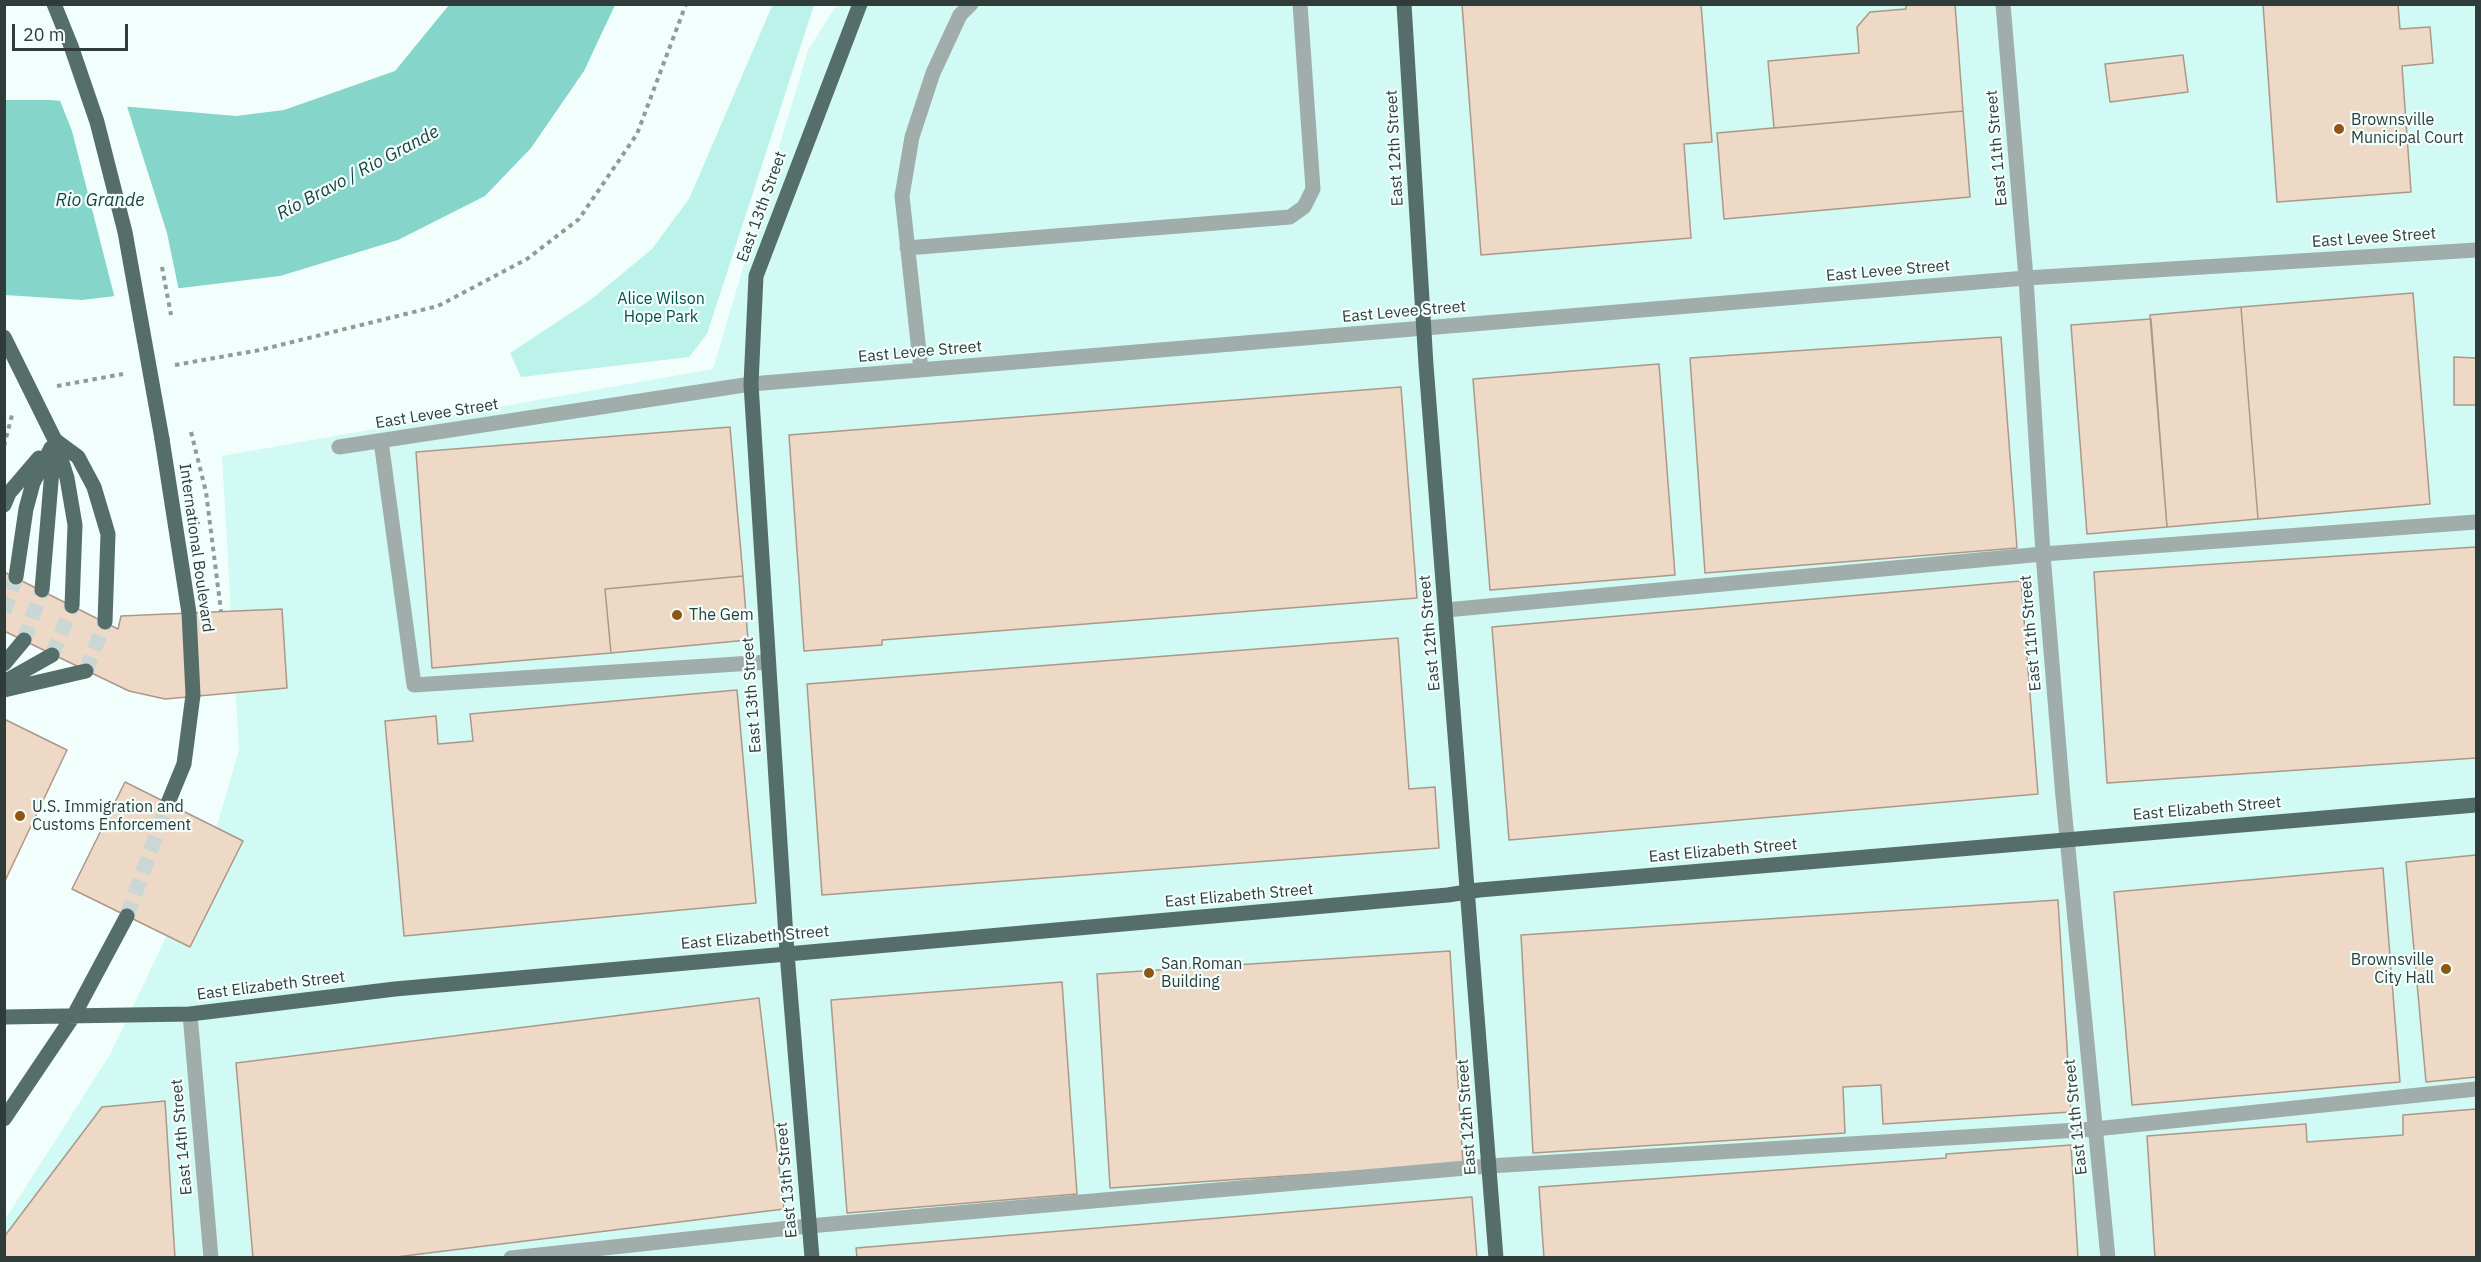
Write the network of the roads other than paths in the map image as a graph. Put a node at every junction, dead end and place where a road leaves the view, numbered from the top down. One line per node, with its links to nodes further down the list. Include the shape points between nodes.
1 (54, 4): 32 (main road, International Boulevard, bridge, via 97,122 122,221 189,613 193,695 184,764)
2 (860, 4): 13 (main road, East 13th Street, via 756,276)
3 (971, 4): 7 (street, via 960,15 933,73 912,137 902,196)
4 (1300, 4): 7 (street, via 1313,189 1304,207 1290,217)
5 (1404, 4): 10 (main road, East 12th Street)
6 (2003, 4): 9 (street, East 11th Street)
7 (908, 248): 12 (street)
8 (2476, 250): 9 (street, East Levee Street)
9 (2026, 278): 10 (street, East Levee Street); 19 (street, East 11th Street)
10 (1424, 329): 12 (street, East Levee Street); 23 (main road, East 12th Street)
11 (4, 337): 14 (main road, bridge)
12 (921, 370): 13 (street, East Levee Street)
13 (751, 384): 15 (street, East Levee Street); 27 (main road, East 13th Street)
14 (55, 440): 17 (main road, via 9,493); 20 (main road, via 33,483); 21 (main road); 22 (main road, via 75,525); 24 (main road, via 78,457 94,487 108,534)
15 (381, 441): 16 (street, East Levee Street); 27 (street, via 414,685)
16 (339, 447)
17 (4, 505)
18 (2476, 522): 19 (street)
19 (2043, 554): 23 (street); 34 (street, East 11th Street)
20 (16, 577)
21 (42, 590)
22 (72, 606)
23 (1446, 610): 35 (main road, East 12th Street)
24 (105, 622)
25 (24, 640): 28 (main road)
26 (52, 655): 30 (main road)
27 (768, 662): 37 (main road, East 13th Street)
28 (4, 664)
29 (86, 671): 31 (main road)
30 (4, 682)
31 (4, 690)
32 (168, 803)
33 (2476, 805): 34 (main road, East Elizabeth Street)
34 (2066, 840): 35 (main road, East Elizabeth Street); 43 (street, East 11th Street)
35 (1468, 893): 37 (main road, East Elizabeth Street); 44 (main road, East 12th Street)
36 (127, 916): 39 (main road)
37 (787, 953): 38 (main road, East Elizabeth Street, via 395,989); 45 (main road, East 13th Street)
38 (190, 1014): 39 (main road, East Elizabeth Street); 46 (street, East 14th Street)
39 (74, 1015): 40 (main road, East Elizabeth Street); 42 (main road)
40 (4, 1017)
41 (2476, 1089): 43 (street)
42 (4, 1119)
43 (2095, 1129): 44 (street); 50 (street, East 11th Street)
44 (1489, 1166): 45 (street); 49 (main road, East 12th Street)
45 (809, 1226): 47 (street); 48 (main road, East 13th Street)
46 (211, 1257)
47 (511, 1257)
48 (812, 1257)
49 (1496, 1257)
50 (2109, 1257)

